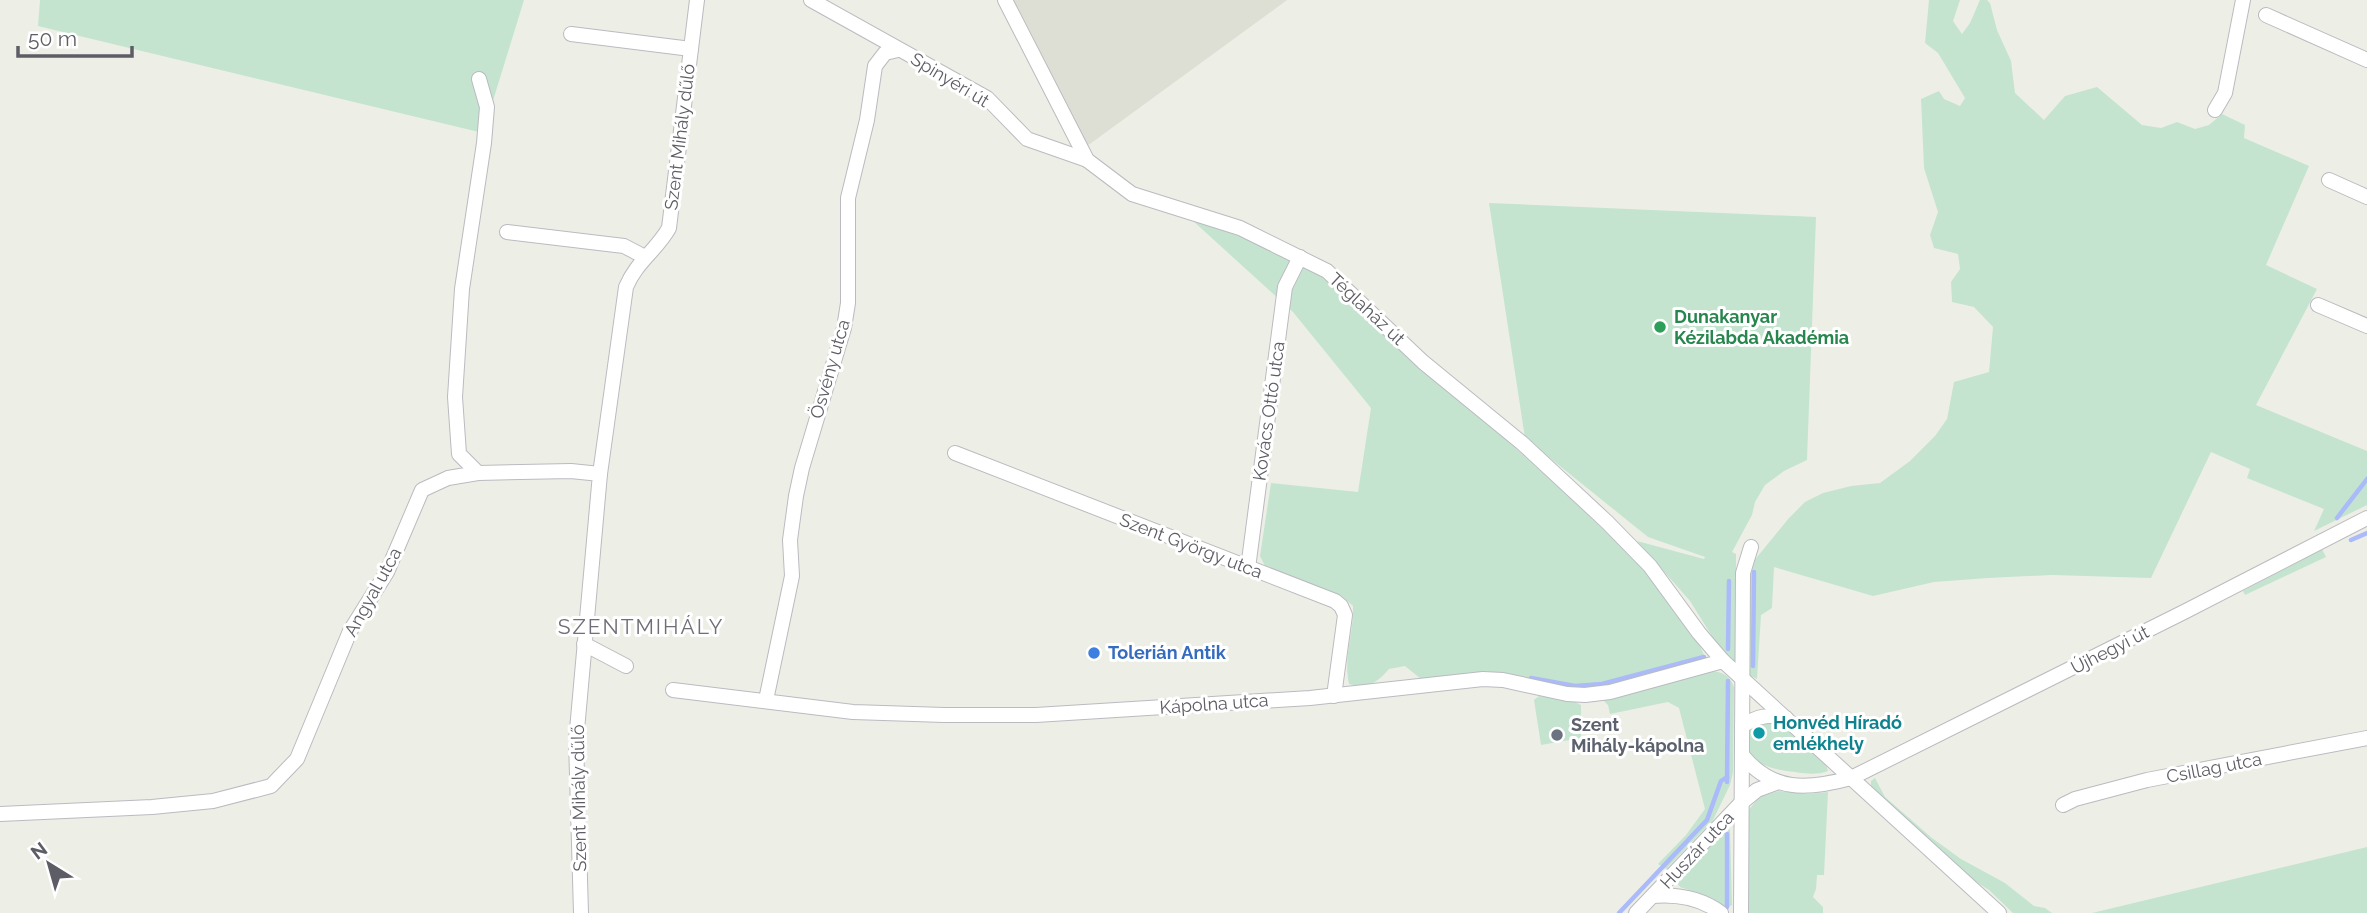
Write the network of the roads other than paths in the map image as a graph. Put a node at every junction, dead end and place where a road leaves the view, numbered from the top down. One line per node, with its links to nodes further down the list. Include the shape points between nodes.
1 (697, 0): 7 (street, Szent Mihály dűlő)
2 (811, 0): 8 (street, Spinyéri út)
3 (1005, 0): 12 (street, Téglaház út)
4 (2243, 0): 11 (street, via 2225,93)
5 (2266, 15): 9 (street)
6 (571, 34): 7 (street, Szent Mihály dűlő)
7 (691, 49): 16 (street, Szent Mihály dűlő, via 669,228)
8 (898, 50): 12 (street, Spinyéri út, via 986,98 1027,139); 32 (street, Ösvény utca, via 885,53 875,66 848,198 844,328 796,496 790,540 792,576)
9 (2367, 61)
10 (479, 79): 21 (street, via 487,107 462,289 455,397 459,454)
11 (2216, 110)
12 (1087, 160): 17 (street, Téglaház út, via 1132,194 1240,228)
13 (2329, 180): 14 (street)
14 (2367, 197)
15 (507, 232): 16 (street, via 624,246)
16 (645, 257): 22 (street, Szent Mihály dűlő, via 626,287)
17 (1300, 257): 25 (street, Kovács Ottó utca, via 1285,287); 27 (street, Téglaház út, via 1327,271 1423,362 1522,443 1597,513 1650,566)
18 (2318, 305): 19 (street)
19 (2367, 326)
20 (955, 453): 25 (street, Szent György utca)
21 (478, 473): 22 (street); 41 (street, Angyal utca, via 448,478 422,490 387,572 350,631 297,759 271,786 213,801)
22 (600, 474): 26 (street, Szent Mihály dűlő)
23 (2367, 518): 37 (street, Újhegyi út)
24 (1751, 547): 29 (street, via 1743,573)
25 (1248, 568): 31 (street, Szent György utca, via 1341,606 1345,615)
26 (584, 644): 28 (street); 43 (street, Szent Mihály dűlő, via 576,741)
27 (1723, 662): 29 (street); 31 (street, Kápolna utca, via 1585,695 1483,679)
28 (626, 666)
29 (1742, 679): 33 (street); 34 (street)
30 (673, 690): 32 (street, Kápolna utca)
31 (1334, 696): 32 (street, Kápolna utca, via 1023,715 853,712)
32 (766, 700)
33 (1787, 718): 34 (street, via 1769,714); 37 (street)
34 (1742, 726): 36 (street)
35 (2367, 738): 40 (street, Csillag utca, via 2147,780)
36 (1742, 755): 38 (street); 39 (street)
37 (1851, 778): 38 (street, Újhegyi út, via 1816,785); 47 (street)
38 (1776, 783): 39 (street, Huszár utca)
39 (1741, 803): 42 (street, Huszár utca); 46 (street)
40 (2063, 805)
41 (0, 814)
42 (1653, 896): 44 (street, Huszár utca); 45 (street, Huszár utca, via 1687,897)
43 (581, 913)
44 (1636, 913)
45 (1721, 913)
46 (1741, 913)
47 (1999, 913)

